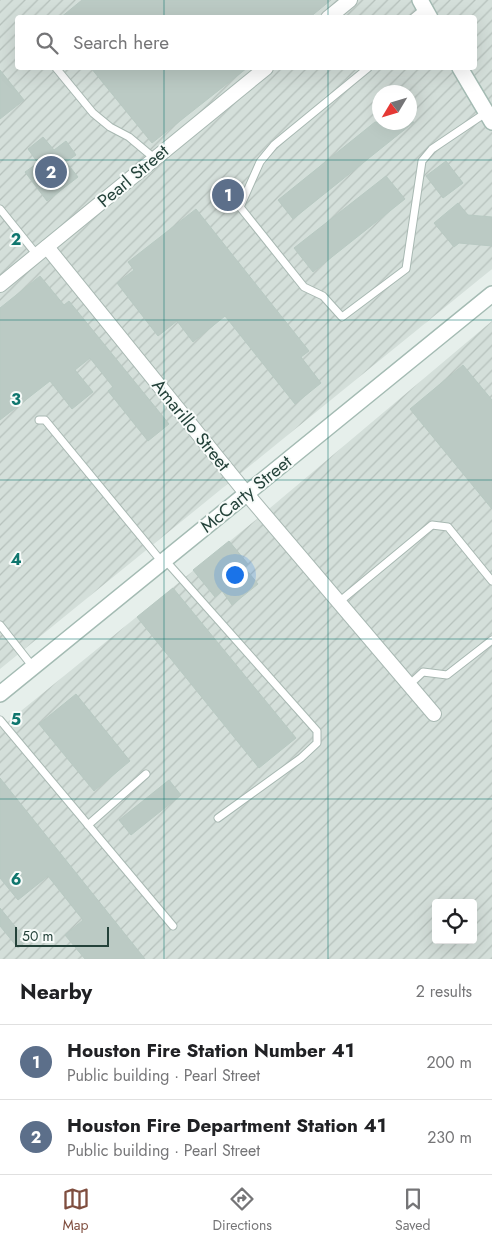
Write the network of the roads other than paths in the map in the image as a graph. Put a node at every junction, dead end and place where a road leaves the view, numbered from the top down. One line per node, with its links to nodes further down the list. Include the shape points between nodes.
1 (350, 0): 2 (street)
2 (332, 15)
3 (58, 70): 8 (lane, via 93,113 130,137)
4 (264, 70): 8 (street, Pearl Street)
5 (366, 70): 7 (lane, via 274,145 260,162 240,207 304,288 323,296 342,316 406,269 422,161 432,149)
6 (461, 70): 7 (main road)
7 (489, 117)
8 (154, 158): 10 (street, Pearl Street)
9 (0, 209): 10 (lane)
10 (42, 251): 11 (street, Pearl Street); 14 (street, Amarillo Street)
11 (0, 285)
12 (492, 294): 14 (main road, McCarty Street)
13 (39, 420): 15 (lane, via 45,420)
14 (246, 493): 15 (main road, McCarty Street); 17 (street, Amarillo Street)
15 (163, 561): 20 (main road, McCarty Street); 26 (lane, via 317,731 317,743 301,758)
16 (492, 581): 17 (lane, via 448,527 432,525)
17 (338, 602): 21 (street, Amarillo Street)
18 (0, 625): 20 (lane)
19 (492, 640): 21 (lane, via 447,674 423,672)
20 (33, 667): 22 (main road, McCarty Street)
21 (408, 685): 23 (street, Amarillo Street)
22 (0, 694)
23 (434, 714)
24 (0, 720): 27 (lane)
25 (146, 774): 27 (lane)
26 (218, 818)
27 (88, 825): 28 (lane)
28 (173, 926)

